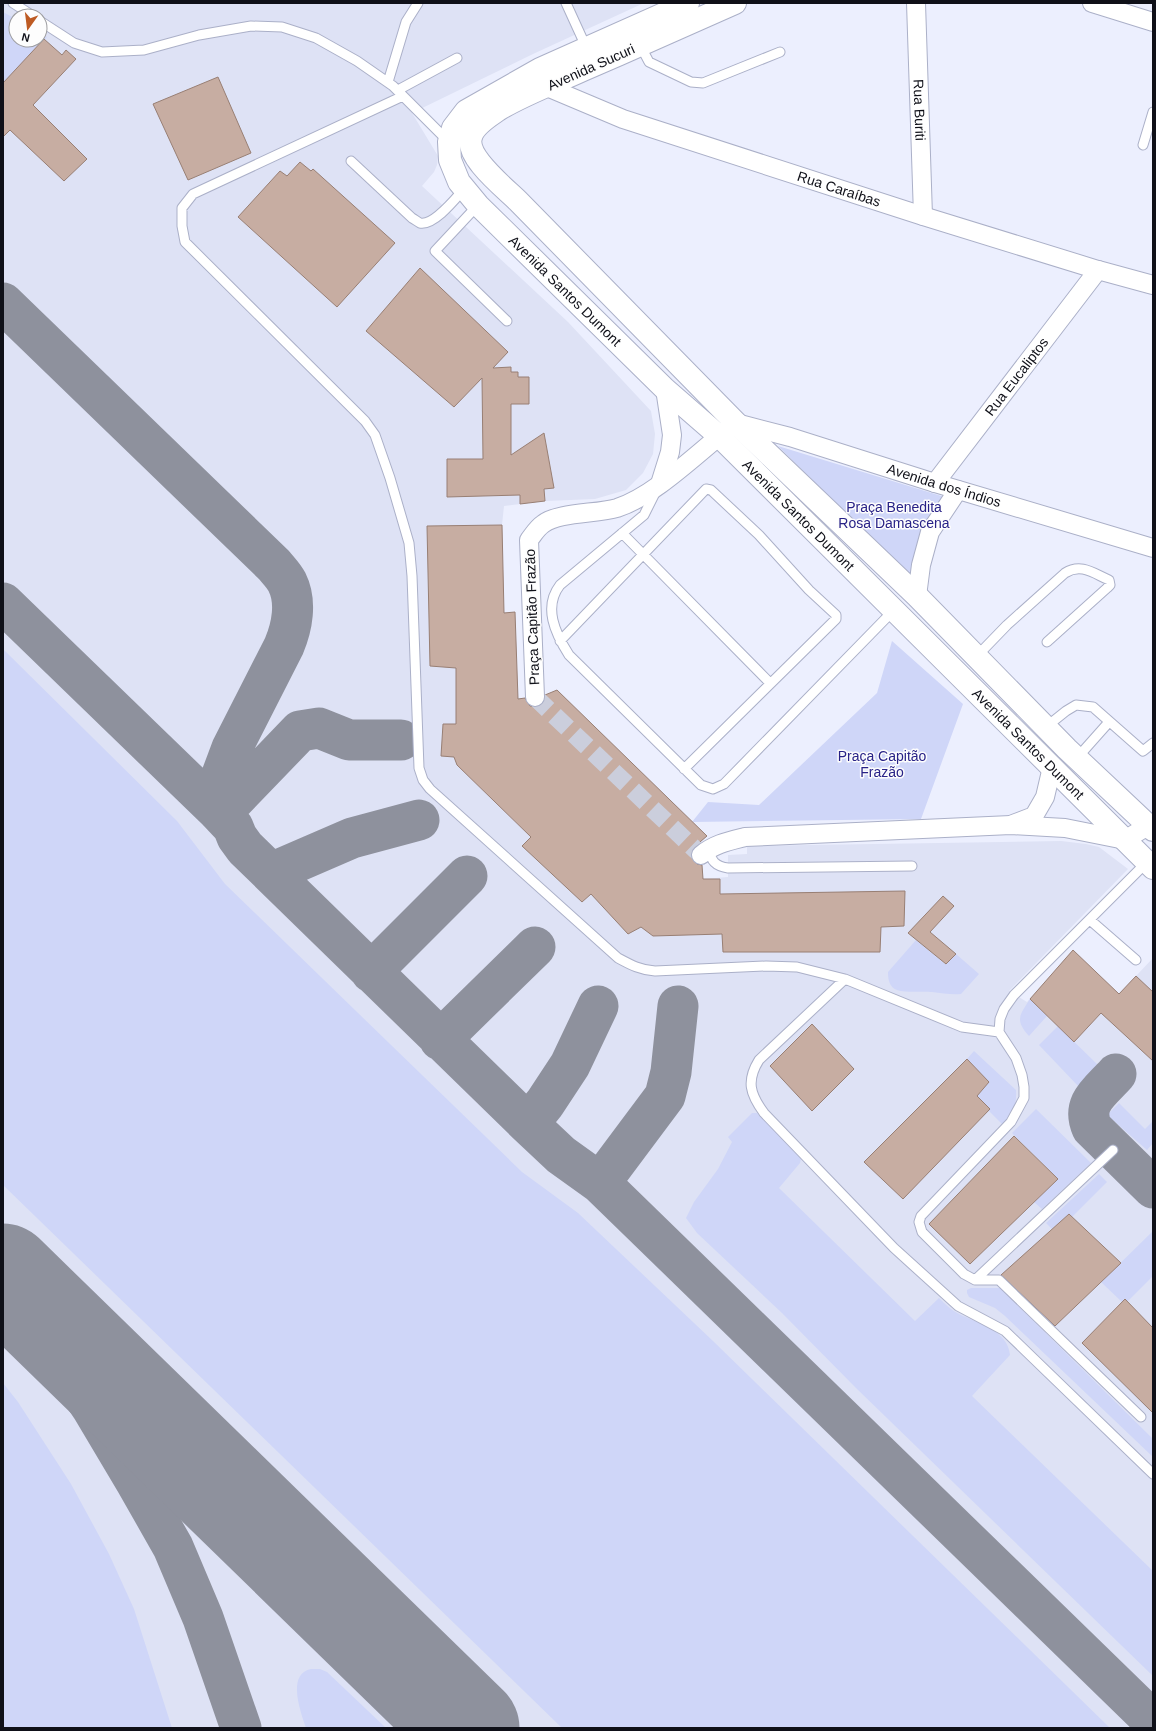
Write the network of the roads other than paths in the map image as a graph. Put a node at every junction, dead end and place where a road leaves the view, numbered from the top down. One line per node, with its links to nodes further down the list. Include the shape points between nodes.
1 (418, 3): 15 (lane, via 406,22)
2 (566, 3): 12 (lane)
3 (688, 3): 7 (main road, Avenida Sucuri)
4 (735, 3): 7 (main road, Avenida Sucuri)
5 (916, 3): 25 (street, Rua Buriti)
6 (1092, 3): 8 (street)
7 (670, 14): 10 (main road, Avenida Sucuri); 12 (main road, Avenida Sucuri)
8 (1153, 22)
9 (48, 26): 15 (lane, via 74,43 102,52 144,50 199,35 251,26 282,27 316,38)
10 (640, 45): 11 (lane, via 649,62 691,82 703,83); 12 (main road, Avenida Sucuri)
11 (780, 52)
12 (592, 56): 14 (main road, Avenida Sucuri)
13 (457, 58): 16 (lane)
14 (543, 78): 19 (main road, Avenida Sucuri, via 466,112 453,128); 20 (main road, Avenida Sucuri, via 481,122 470,138); 25 (street, Rua Caraíbas, via 623,119)
15 (388, 82): 16 (lane)
16 (401, 93): 19 (lane); 62 (lane, via 193,194 182,208 182,226 185,242 366,421 375,435 409,543 419,768 423,780 583,927 618,958 630,965 654,971 797,967)
17 (1153, 112): 18 (lane)
18 (1143, 144)
19 (449, 151): 20 (lane); 22 (main road, Avenida Santos Dumont, via 459,182)
20 (473, 153): 23 (main road, Avenida Santos Dumont, via 485,170)
21 (351, 161): 22 (lane, via 412,218 421,223 430,221 446,209)
22 (464, 189): 24 (main road, Avenida Santos Dumont)
23 (518, 201): 26 (main road, via 504,209); 30 (main road, Avenida Santos Dumont)
24 (478, 205): 26 (main road, Avenida Santos Dumont); 29 (lane, via 435,251)
25 (923, 216): 27 (street, Rua Caraíbas)
26 (497, 223): 31 (main road, Avenida Santos Dumont)
27 (1098, 270): 28 (street, Rua Caraíbas); 35 (street, Rua Eucaliptos)
28 (1153, 285)
29 (507, 321)
30 (638, 325): 31 (main road); 33 (main road, Avenida Santos Dumont)
31 (619, 344): 32 (main road, Avenida Santos Dumont)
32 (665, 389): 34 (main road, Avenida Santos Dumont); 36 (street, via 672,435 670,452)
33 (736, 423): 34 (street, Praça Capitão Frazão); 35 (street, Avenida dos Índios, via 790,437); 41 (main road, Avenida Santos Dumont)
34 (718, 436): 36 (street, Praça Capitão Frazão); 42 (main road, Avenida Santos Dumont)
35 (935, 483): 37 (street, Avenida dos Índios)
36 (660, 484): 38 (lane, via 644,515); 47 (street, Praça Capitão Frazão, via 632,502 615,508 553,518 542,524 529,540)
37 (958, 490): 39 (street, Avenida dos Índios); 41 (street, via 930,532 921,565)
38 (622, 533): 40 (lane); 43 (lane, via 568,577 554,593 551,601 552,615)
39 (1153, 548)
40 (644, 555): 43 (lane); 46 (lane); 46 (lane, via 706,489 711,490 759,535 837,617)
41 (917, 596): 45 (main road, Avenida Santos Dumont)
42 (894, 610): 52 (main road, Avenida Santos Dumont); 53 (lane, via 724,784 713,789 701,785)
43 (560, 641): 53 (lane, via 569,655)
44 (1047, 642): 45 (lane, via 1110,585 1109,580 1081,568 1072,568 1007,625)
45 (977, 656): 49 (main road, Avenida Santos Dumont)
46 (770, 683): 53 (lane)
47 (535, 697)
48 (1109, 722): 49 (lane, via 1093,707 1076,705); 50 (lane, via 1143,751); 51 (lane)
49 (1046, 727): 51 (main road, Avenida Santos Dumont)
50 (1153, 743)
51 (1072, 753): 52 (main road); 55 (main road, Avenida Santos Dumont)
52 (1052, 766): 54 (street, via 1045,796 1034,816); 56 (main road, Avenida Santos Dumont)
53 (684, 769)
54 (1011, 825): 56 (street, via 1066,828); 57 (street, via 745,837 722,843)
55 (1152, 827): 56 (street)
56 (1125, 840): 58 (main road, Avenida Santos Dumont)
57 (705, 852): 59 (lane, via 718,867 728,868)
58 (1150, 865): 60 (lane)
59 (912, 866)
60 (1090, 920): 61 (lane); 63 (lane, via 1014,995 1004,1009)
61 (1136, 960)
62 (845, 978): 63 (lane, via 962,1027); 67 (lane, via 759,1060 753,1070 753,1098 764,1113 894,1248 958,1306 1005,1331)
63 (999, 1032): 65 (lane, via 1016,1058 1022,1075 1024,1098 1011,1122 921,1216 919,1222 922,1232 955,1266)
64 (1113, 1150): 65 (lane)
65 (975, 1280): 66 (lane, via 1000,1280)
66 (1141, 1418)
67 (1153, 1474)

